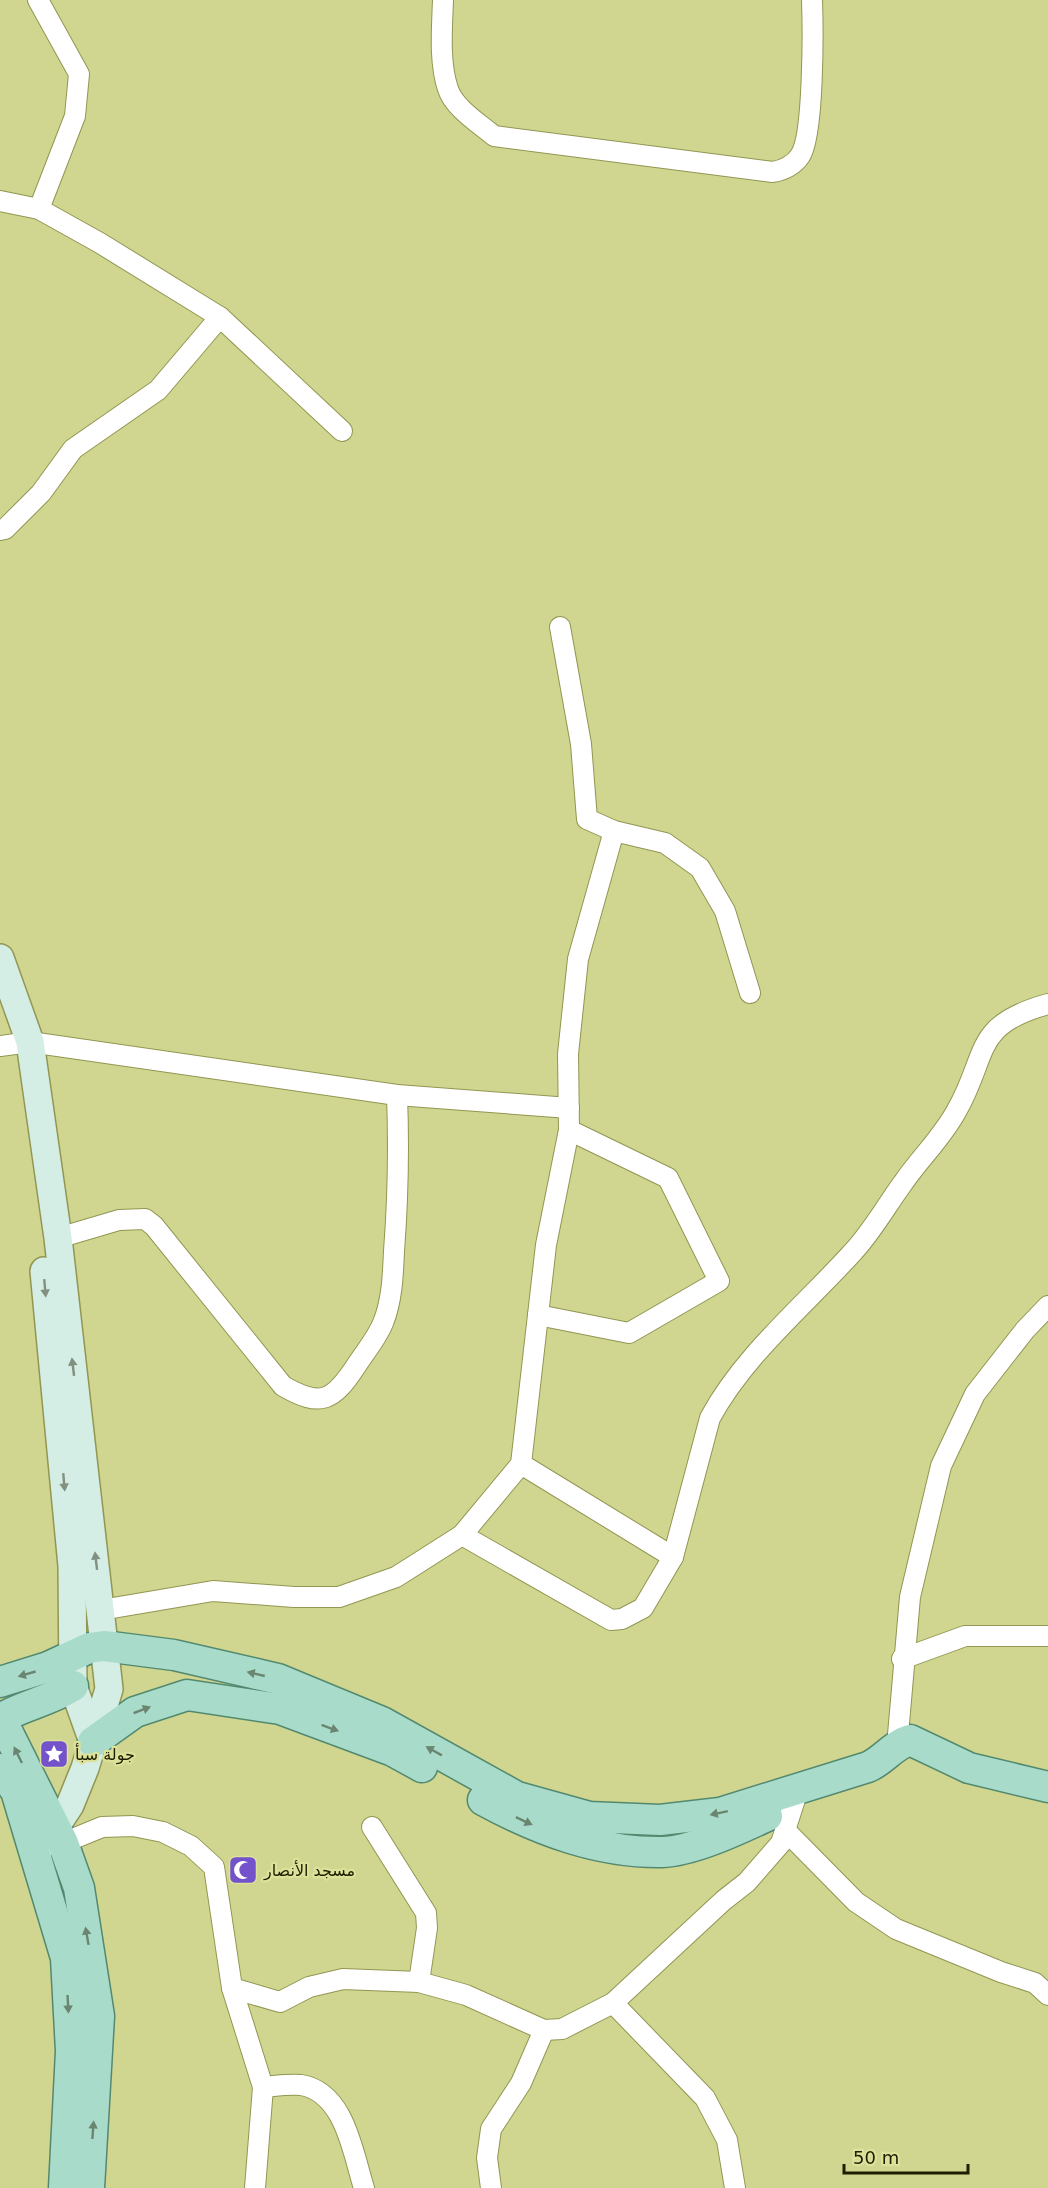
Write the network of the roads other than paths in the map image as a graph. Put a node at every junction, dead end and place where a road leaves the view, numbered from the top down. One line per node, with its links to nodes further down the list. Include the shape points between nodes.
1 (38, 0): 5 (street, via 79,75 75,116)
2 (443, 0): 3 (street, via 442,38 448,90 460,107 494,136 773,172 785,170 801,155 809,122)
3 (812, 0)
4 (0, 201): 5 (street)
5 (39, 209): 6 (street)
6 (220, 317): 7 (street); 8 (street, via 158,390 73,449 41,494)
7 (342, 431)
8 (0, 530)
9 (560, 627): 10 (street, via 581,744 587,819)
10 (614, 831): 12 (street, via 665,843 700,868 725,911); 16 (street, via 578,959 568,1054)
11 (0, 958): 14 (main road)
12 (750, 993)
13 (1048, 1004): 23 (street, via 1022,1011 995,1028 958,1109 934,1147 854,1251 769,1340 717,1406 710,1418)
14 (17, 1043): 15 (street); 18 (main road); 27 (main road, one-way to 27, via 72,1566)
15 (397, 1095): 16 (street); 18 (street, via 399,1180 392,1290 383,1324 345,1384 333,1396 304,1398 283,1386 145,1219 119,1220)
16 (569, 1108): 17 (street)
17 (569, 1130): 20 (street, via 546,1245); 20 (street, via 668,1178 719,1281 629,1333)
18 (58, 1238): 24 (main road, one-way to 18)
19 (1048, 1306): 28 (street, via 975,1394 941,1466 909,1597)
20 (538, 1315): 21 (street)
21 (521, 1464): 22 (street); 23 (street)
22 (462, 1536): 23 (street, via 611,1620 643,1608); 24 (street, via 396,1577 339,1597 213,1591)
23 (673, 1557)
24 (101, 1610): 26 (main road)
25 (1048, 1636): 28 (street, via 965,1636)
26 (104, 1646): 27 (main road); 32 (main road, via 109,1689); 36 (main road, one-way to 26, via 720,1813 660,1820 589,1816 517,1797 382,1722 278,1679 174,1655)
27 (75, 1654): 29 (main road, one-way to 29); 30 (main road)
28 (902, 1659): 33 (street)
29 (0, 1682)
30 (74, 1686): 31 (main road); 32 (main road)
31 (0, 1718): 39 (main road, one-way to 31)
32 (93, 1742): 36 (main road, one-way to 36, via 135,1712 187,1695 280,1709 393,1751 526,1823 593,1845 664,1852 718,1838 775,1813); 39 (main road)
33 (897, 1746): 35 (main road, via 910,1740 969,1768); 36 (main road, via 868,1767)
34 (5, 1786): 40 (main road)
35 (1048, 1787)
36 (797, 1788): 38 (street)
37 (372, 1827): 41 (street, via 426,1913)
38 (785, 1830): 43 (street, via 855,1902 896,1929); 44 (street, via 781,1843 747,1882)
39 (59, 1836): 40 (main road); 42 (street, via 102,1827 133,1826 163,1832 191,1846 214,1867); 48 (main road, one-way to 39, via 99,2016 79,1888)
40 (34, 1859): 47 (main road, one-way to 47, via 66,1958 71,2051)
41 (419, 1983): 42 (street, via 343,1979 309,1988 280,2002); 45 (street, via 466,1995)
42 (232, 1988): 46 (street)
43 (1044, 1988)
44 (613, 2003): 45 (street, via 561,2029); 52 (street, via 705,2098 727,2140)
45 (544, 2030): 51 (street, via 521,2083 491,2129 487,2158)
46 (263, 2087): 49 (street); 50 (street, via 302,2085 323,2096 339,2112)
47 (64, 2188)
48 (89, 2188)
49 (255, 2188)
50 (364, 2188)
51 (491, 2188)
52 (735, 2188)

